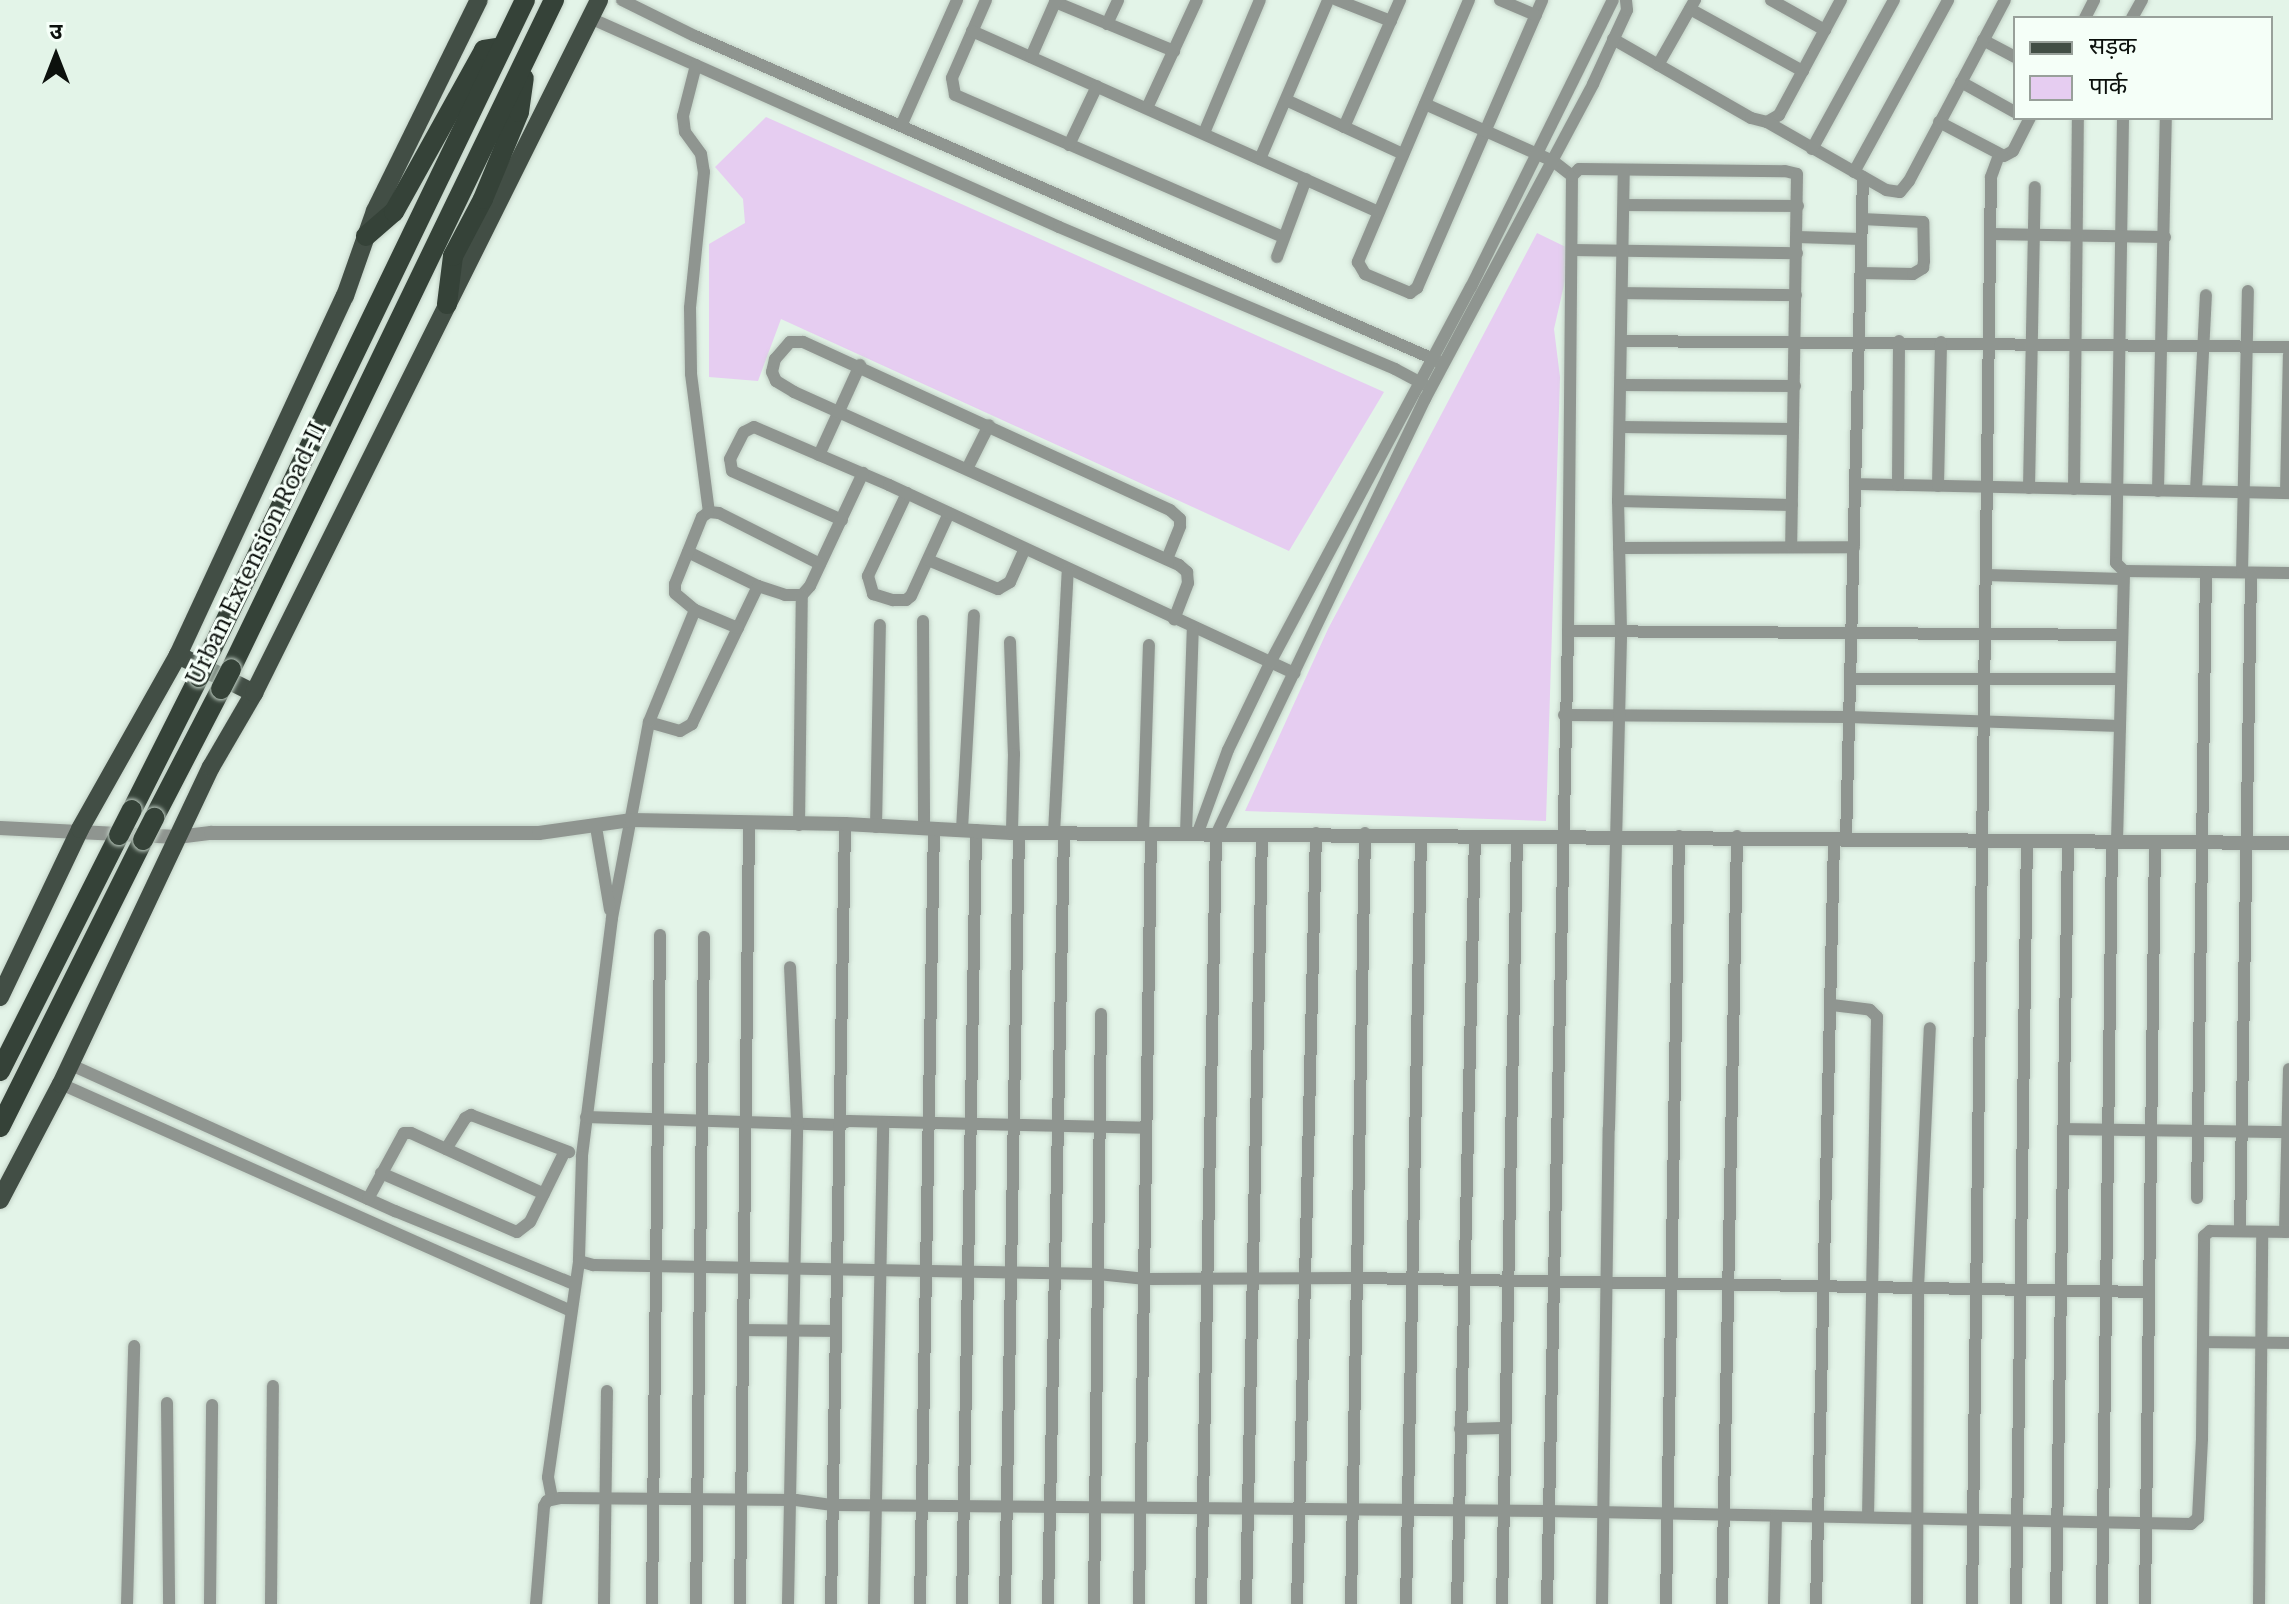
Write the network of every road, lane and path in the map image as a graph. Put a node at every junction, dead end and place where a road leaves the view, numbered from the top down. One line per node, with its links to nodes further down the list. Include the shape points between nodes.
1 (479, 0): 77 (main road)
2 (525, 0): 34 (highway, Urban Extension Road-II)
3 (554, 0): 36 (highway, Urban Extension Road-II)
4 (599, 0): 27 (main road)
5 (622, 0): 54 (street)
6 (957, 0): 54 (street)
7 (986, 0): 31 (street)
8 (1118, 0): 29 (street)
9 (1197, 0): 35 (street)
10 (1260, 0): 57 (street)
11 (1328, 0): 44 (street)
12 (1337, 0): 28 (street)
13 (1400, 0): 28 (street)
14 (1469, 0): 45 (street)
15 (1500, 0): 26 (street)
16 (1542, 0): 26 (street)
17 (1613, 0): 60 (street)
18 (1626, 0): 32 (street, via 1627,10)
19 (1771, 0): 30 (street)
20 (1841, 0): 30 (street)
21 (1894, 0): 59 (street)
22 (1948, 0): 66 (street)
23 (2005, 0): 33 (street)
24 (1056, 1): 29 (street); 38 (street)
25 (1692, 4): 40 (street); 41 (street)
26 (1536, 15): 56 (street)
27 (590, 18): 39 (street); 92 (main road)
28 (1391, 21): 55 (street)
29 (1107, 24): 35 (street)
30 (1825, 30): 41 (street)
31 (972, 31): 38 (street); 58 (street, via 952,78 955,95)
32 (1613, 39): 40 (street); 64 (street)
33 (1983, 40): 37 (street); 42 (street)
34 (502, 47): 77 (highway, via 484,50 394,212); 225 (highway, Urban Extension Road-II, bridge, via 199,677)
35 (1174, 51): 46 (street)
36 (528, 54): 92 (highway, via 519,112 453,256); 238 (highway, Urban Extension Road-II, bridge, via 231,669)
37 (2013, 56)
38 (1031, 57): 43 (street)
39 (696, 65): 111 (street); 134 (street, via 683,116 704,172 690,308 691,374)
40 (1658, 65): 52 (street)
41 (1803, 71): 52 (street, via 1779,115)
42 (1961, 82): 47 (street); 53 (street)
43 (1097, 86): 46 (street); 58 (street)
44 (1286, 100): 55 (street); 63 (street)
45 (1425, 104): 56 (street); 61 (street)
46 (1147, 108): 57 (street)
47 (2013, 111)
48 (2028, 120): 62 (street, via 2013,151)
49 (2078, 120): 76 (street)
50 (2123, 120): 78 (street)
51 (2166, 120): 81 (street)
52 (1767, 122): 59 (street)
53 (1939, 122): 62 (street); 66 (street, via 1900,192)
54 (901, 126): 107 (street)
55 (1344, 127): 61 (street)
56 (1485, 130): 60 (street); 72 (street, via 1414,292 1403,292 1358,267)
57 (1204, 133): 63 (street)
58 (1069, 145): 79 (street)
59 (1812, 149): 66 (street)
60 (1537, 153): 64 (street); 107 (street)
61 (1403, 154): 72 (street)
62 (1999, 155): 74 (street, via 1991,177)
63 (1260, 159): 68 (street)
64 (1553, 161): 67 (street); 108 (street)
65 (1624, 170): 67 (street, via 1579,169); 70 (street); 71 (street, via 1793,172 1798,178)
66 (1858, 175): 73 (street)
67 (1572, 176): 83 (street)
68 (1306, 179): 72 (street); 79 (street)
69 (2035, 187): 75 (street)
70 (1624, 205): 71 (street); 84 (street)
71 (1798, 206): 80 (street)
72 (1379, 212)
73 (1862, 219): 82 (street); 87 (street, via 1923,222 1924,261 1913,274)
74 (1990, 234): 75 (street); 98 (street)
75 (2035, 234): 76 (street); 99 (street)
76 (2076, 235): 78 (street); 100 (street)
77 (366, 236): 167 (main road, via 345,296)
78 (2120, 236): 81 (street); 101 (street)
79 (1283, 237): 86 (street)
80 (1797, 237): 82 (street); 85 (street)
81 (2165, 237): 102 (street)
82 (1861, 239): 87 (street)
83 (1572, 250): 84 (street); 160 (street)
84 (1623, 251): 85 (street); 89 (street)
85 (1797, 253): 90 (street)
86 (1277, 257)
87 (1861, 273): 95 (street)
88 (2248, 291): 104 (street)
89 (1622, 293): 90 (street); 94 (street)
90 (1796, 295): 93 (street)
91 (2206, 295): 103 (street)
92 (447, 304): 173 (main road)
93 (1795, 340): 94 (street); 95 (street); 112 (street)
94 (1621, 341): 110 (street)
95 (1859, 341): 96 (street); 120 (street)
96 (1899, 341): 97 (street); 121 (street)
97 (1941, 342): 98 (street); 122 (street)
98 (1989, 342): 99 (street); 123 (street)
99 (2034, 343): 100 (street); 124 (street)
100 (2075, 344): 101 (street); 125 (street)
101 (2119, 344): 102 (street); 126 (street)
102 (2162, 345): 103 (street); 127 (street)
103 (2203, 346): 104 (street); 128 (street)
104 (2246, 346): 105 (street); 129 (street)
105 (2289, 347)
106 (2289, 355): 131 (street)
107 (1432, 359): 108 (street); 111 (street)
108 (1446, 364): 111 (street)
109 (860, 365): 113 (street); 113 (street, via 803,342 790,342 775,359 776,381); 114 (street)
110 (1621, 385): 112 (street); 115 (street)
111 (1425, 386): 168 (street); 169 (street)
112 (1795, 386): 116 (street)
113 (837, 410): 117 (street); 118 (street)
114 (989, 425): 118 (street); 142 (street, via 1176,515 1180,526)
115 (1620, 427): 116 (street); 132 (street)
116 (1793, 429): 133 (street)
117 (819, 455): 119 (street); 136 (street, via 749,428 730,465 741,478)
118 (967, 469): 142 (street)
119 (863, 473): 130 (street); 136 (street)
120 (1855, 484): 121 (street); 138 (street)
121 (1898, 485): 122 (street)
122 (1938, 486): 123 (street)
123 (1987, 487): 124 (street); 149 (street)
124 (2029, 488): 125 (street)
125 (2074, 489): 126 (street)
126 (2115, 490): 127 (street); 150 (street, via 2116,563)
127 (2158, 491): 128 (street)
128 (2196, 491): 129 (street)
129 (2243, 492): 131 (street); 147 (street)
130 (907, 493): 135 (street); 143 (street, via 868,576 870,591 881,598 906,600)
131 (2288, 493)
132 (1618, 501): 133 (street); 139 (street)
133 (1792, 505): 137 (street)
134 (709, 512): 141 (street); 144 (street)
135 (949, 513): 140 (street); 143 (street)
136 (842, 520): 144 (street)
137 (1791, 546): 138 (street); 139 (street)
138 (1854, 547): 162 (street)
139 (1619, 548): 161 (street)
140 (1024, 550): 143 (street, via 1010,582 998,589); 145 (street)
141 (688, 552): 151 (street); 153 (street, via 675,593)
142 (1167, 559): 155 (street, via 1188,576)
143 (928, 560)
144 (820, 564): 152 (street)
145 (1068, 570): 155 (street); 191 (street)
146 (2206, 572): 147 (street); 150 (street); 212 (street)
147 (2246, 572): 148 (street); 213 (street)
148 (2289, 573)
149 (1986, 575): 150 (street); 164 (street)
150 (2124, 575): 163 (street)
151 (758, 586): 152 (street); 158 (street)
152 (802, 595): 183 (street)
153 (695, 610): 158 (street); 178 (street)
154 (974, 615): 189 (street)
155 (1174, 619): 159 (street)
156 (923, 621): 187 (street)
157 (880, 625): 185 (street)
158 (738, 628): 178 (street, via 692,724 680,731)
159 (1193, 628): 168 (street); 195 (street)
160 (1568, 631): 161 (street); 174 (street)
161 (1621, 631): 162 (street); 175 (street)
162 (1851, 634): 164 (street); 171 (street)
163 (2122, 635): 164 (street); 172 (street)
164 (1985, 637): 170 (street)
165 (1010, 642): 190 (street)
166 (1149, 645): 194 (street)
167 (178, 655): 173 (main road); 188 (main road)
168 (1270, 663): 169 (street); 195 (street)
169 (1294, 673): 197 (street)
170 (1985, 678): 171 (street); 172 (street); 177 (street)
171 (1850, 679): 176 (street)
172 (2121, 679): 179 (street)
173 (254, 693): 204 (main road)
174 (1564, 715): 175 (street); 199 (street)
175 (1618, 716): 176 (street); 200 (street)
176 (1849, 717): 177 (street); 206 (street)
177 (1984, 720): 179 (street); 207 (street)
178 (649, 722): 180 (street)
179 (2120, 726): 210 (street)
180 (632, 820): 181 (street); 184 (street); 215 (street)
181 (749, 824): 183 (street); 230 (street)
182 (845, 824): 183 (street); 185 (street); 235 (street)
183 (799, 825)
184 (596, 827): 204 (street, via 539,833); 215 (street)
185 (876, 827): 187 (street)
186 (0, 828): 188 (street)
187 (929, 828): 189 (street); 233 (street)
188 (80, 829): 204 (street); 219 (main road)
189 (969, 829): 190 (street); 234 (street)
190 (1015, 833): 191 (street); 236 (street)
191 (1059, 833): 194 (street); 237 (street)
192 (1316, 833): 193 (street); 196 (street); 273 (street)
193 (1365, 833): 198 (street); 270 (street)
194 (1147, 834): 195 (street); 240 (street)
195 (1191, 834): 197 (street)
196 (1262, 834): 197 (street); 275 (street)
197 (1216, 835): 272 (street)
198 (1421, 835): 201 (street); 274 (street)
199 (1562, 835): 200 (street); 205 (street); 278 (street)
200 (1615, 835): 202 (street); 279 (street)
201 (1475, 836): 205 (street); 276 (street)
202 (1679, 836): 203 (street); 281 (street)
203 (1737, 836): 206 (street); 282 (street)
204 (177, 837): 223 (main road)
205 (1517, 837): 277 (street)
206 (1840, 838): 207 (street); 220 (street)
207 (1982, 840): 208 (street); 286 (street)
208 (2027, 840): 209 (street); 287 (street)
209 (2068, 841): 210 (street); 241 (street)
210 (2114, 841): 211 (street); 242 (street)
211 (2155, 841): 212 (street); 243 (street)
212 (2202, 842): 213 (street); 244 (street)
213 (2246, 842): 214 (street); 245 (street)
214 (2289, 843)
215 (612, 918): 227 (street)
216 (660, 935): 228 (street)
217 (704, 937): 229 (street)
218 (790, 967): 231 (street)
219 (0, 997)
220 (1832, 1005): 283 (street); 284 (street, via 1870,1010 1877,1017)
221 (1101, 1014): 239 (street)
222 (1930, 1028): 285 (street)
223 (69, 1064): 226 (main road); 253 (street)
224 (2289, 1069): 246 (street)
225 (0, 1071)
226 (61, 1084): 254 (main road); 291 (street)
227 (586, 1117): 228 (street); 249 (street)
228 (658, 1118): 229 (street); 259 (street)
229 (702, 1119): 230 (street); 260 (street)
230 (746, 1119): 231 (street); 261 (street)
231 (797, 1120): 235 (street); 263 (street)
232 (883, 1122): 233 (street); 235 (street); 264 (street)
233 (928, 1123): 234 (street); 265 (street)
234 (970, 1124): 236 (street); 266 (street)
235 (839, 1125): 262 (street)
236 (1012, 1125): 237 (street); 267 (street)
237 (1056, 1126): 239 (street); 268 (street)
238 (0, 1127)
239 (1100, 1127): 240 (street); 269 (street)
240 (1146, 1128): 271 (street)
241 (2065, 1129): 242 (street); 288 (street)
242 (2110, 1129): 243 (street); 289 (street)
243 (2153, 1130): 244 (street); 290 (street)
244 (2198, 1131): 245 (street); 252 (street)
245 (2241, 1131): 246 (street); 255 (street)
246 (2288, 1132): 257 (street)
247 (446, 1149): 248 (street, via 471,1115); 250 (street, via 404,1133); 251 (street)
248 (565, 1151): 249 (street); 251 (street)
249 (582, 1157): 258 (street)
250 (381, 1173): 251 (street, via 517,1232 530,1222); 253 (street)
251 (544, 1194)
252 (2197, 1198)
253 (368, 1199): 280 (street)
254 (0, 1200)
255 (2240, 1231): 256 (street); 295 (street, via 2210,1231 2204,1236)
256 (2262, 1232): 257 (street); 296 (street)
257 (2287, 1232)
258 (579, 1261): 259 (street); 280 (street)
259 (656, 1266): 260 (street); 307 (street)
260 (700, 1267): 261 (street); 308 (street)
261 (744, 1268): 263 (street); 292 (street)
262 (837, 1268): 263 (street); 264 (street); 294 (street)
263 (795, 1269): 293 (street)
264 (882, 1270): 265 (street); 311 (street)
265 (926, 1271): 266 (street); 312 (street)
266 (967, 1272): 267 (street); 314 (street)
267 (1009, 1272): 268 (street); 315 (street)
268 (1056, 1273): 269 (street); 316 (street)
269 (1098, 1274): 271 (street); 319 (street)
270 (1359, 1278): 273 (street); 274 (street); 322 (street)
271 (1146, 1279): 272 (street); 318 (street)
272 (1207, 1279): 275 (street); 317 (street)
273 (1306, 1279): 275 (street); 321 (street)
274 (1410, 1279): 276 (street); 323 (street)
275 (1251, 1280): 320 (street)
276 (1463, 1280): 277 (street); 304 (street)
277 (1508, 1281): 278 (street); 303 (street)
278 (1555, 1282): 279 (street); 326 (street)
279 (1606, 1283): 281 (street); 327 (street)
280 (574, 1284): 291 (street)
281 (1669, 1284): 282 (street); 328 (street)
282 (1728, 1285): 283 (street); 329 (street)
283 (1824, 1287): 284 (street); 331 (street)
284 (1870, 1288): 285 (street); 332 (street)
285 (1918, 1288): 286 (street); 333 (street)
286 (1976, 1289): 287 (street); 334 (street)
287 (2022, 1290): 288 (street); 335 (street)
288 (2063, 1291): 289 (street); 336 (street)
289 (2105, 1292): 290 (street); 337 (street)
290 (2148, 1292): 338 (street)
291 (571, 1311): 305 (street, via 548,1477)
292 (743, 1330): 293 (street); 309 (street)
293 (793, 1330): 294 (street); 310 (street)
294 (835, 1331): 313 (street)
295 (2204, 1342): 296 (street); 338 (street, via 2198,1518 2191,1524)
296 (2261, 1343): 297 (street); 376 (street)
297 (2289, 1343)
298 (134, 1346): 339 (street)
299 (273, 1386): 342 (street)
300 (607, 1391): 306 (street)
301 (167, 1403): 340 (street)
302 (212, 1405): 341 (street)
303 (1505, 1428): 304 (street); 325 (street)
304 (1460, 1429): 324 (street)
305 (552, 1498): 306 (street); 343 (street, via 544,1506)
306 (605, 1498): 307 (street); 344 (street)
307 (653, 1499): 308 (street); 345 (street)
308 (697, 1499): 309 (street); 346 (street)
309 (741, 1499): 310 (street); 347 (street)
310 (788, 1500): 313 (street); 348 (street)
311 (876, 1504): 312 (street); 313 (street); 350 (street)
312 (922, 1504): 314 (street); 351 (street)
313 (833, 1505): 349 (street)
314 (964, 1505): 315 (street); 352 (street)
315 (1005, 1505): 316 (street); 353 (street)
316 (1050, 1506): 319 (street); 354 (street)
317 (1203, 1506): 318 (street); 320 (street); 357 (street)
318 (1141, 1507): 319 (street); 356 (street)
319 (1096, 1508): 355 (street)
320 (1247, 1508): 321 (street); 358 (street)
321 (1298, 1510): 322 (street); 359 (street)
322 (1352, 1510): 323 (street); 360 (street)
323 (1407, 1510): 324 (street); 361 (street)
324 (1458, 1511): 325 (street); 362 (street)
325 (1503, 1511): 326 (street); 363 (street)
326 (1547, 1511): 327 (street); 364 (street)
327 (1604, 1512): 328 (street); 365 (street)
328 (1667, 1516): 329 (street); 366 (street)
329 (1723, 1516): 330 (street); 367 (street)
330 (1776, 1516): 331 (street); 368 (street)
331 (1817, 1516): 332 (street); 369 (street)
332 (1868, 1517): 333 (street)
333 (1918, 1518): 334 (street); 370 (street)
334 (1973, 1520): 335 (street); 371 (street)
335 (2018, 1522): 336 (street); 372 (street)
336 (2057, 1522): 337 (street); 373 (street)
337 (2103, 1523): 338 (street); 374 (street)
338 (2146, 1523): 375 (street)
339 (127, 1604)
340 (169, 1604)
341 (210, 1604)
342 (271, 1604)
343 (536, 1604)
344 (604, 1604)
345 (652, 1604)
346 (696, 1604)
347 (740, 1604)
348 (788, 1604)
349 (831, 1604)
350 (874, 1604)
351 (920, 1604)
352 (962, 1604)
353 (1005, 1604)
354 (1048, 1604)
355 (1094, 1604)
356 (1139, 1604)
357 (1201, 1604)
358 (1246, 1604)
359 (1297, 1604)
360 (1351, 1604)
361 (1406, 1604)
362 (1457, 1604)
363 (1502, 1604)
364 (1547, 1604)
365 (1602, 1604)
366 (1666, 1604)
367 (1722, 1604)
368 (1774, 1604)
369 (1816, 1604)
370 (1917, 1604)
371 (1972, 1604)
372 (2016, 1604)
373 (2056, 1604)
374 (2102, 1604)
375 (2145, 1604)
376 (2259, 1604)

